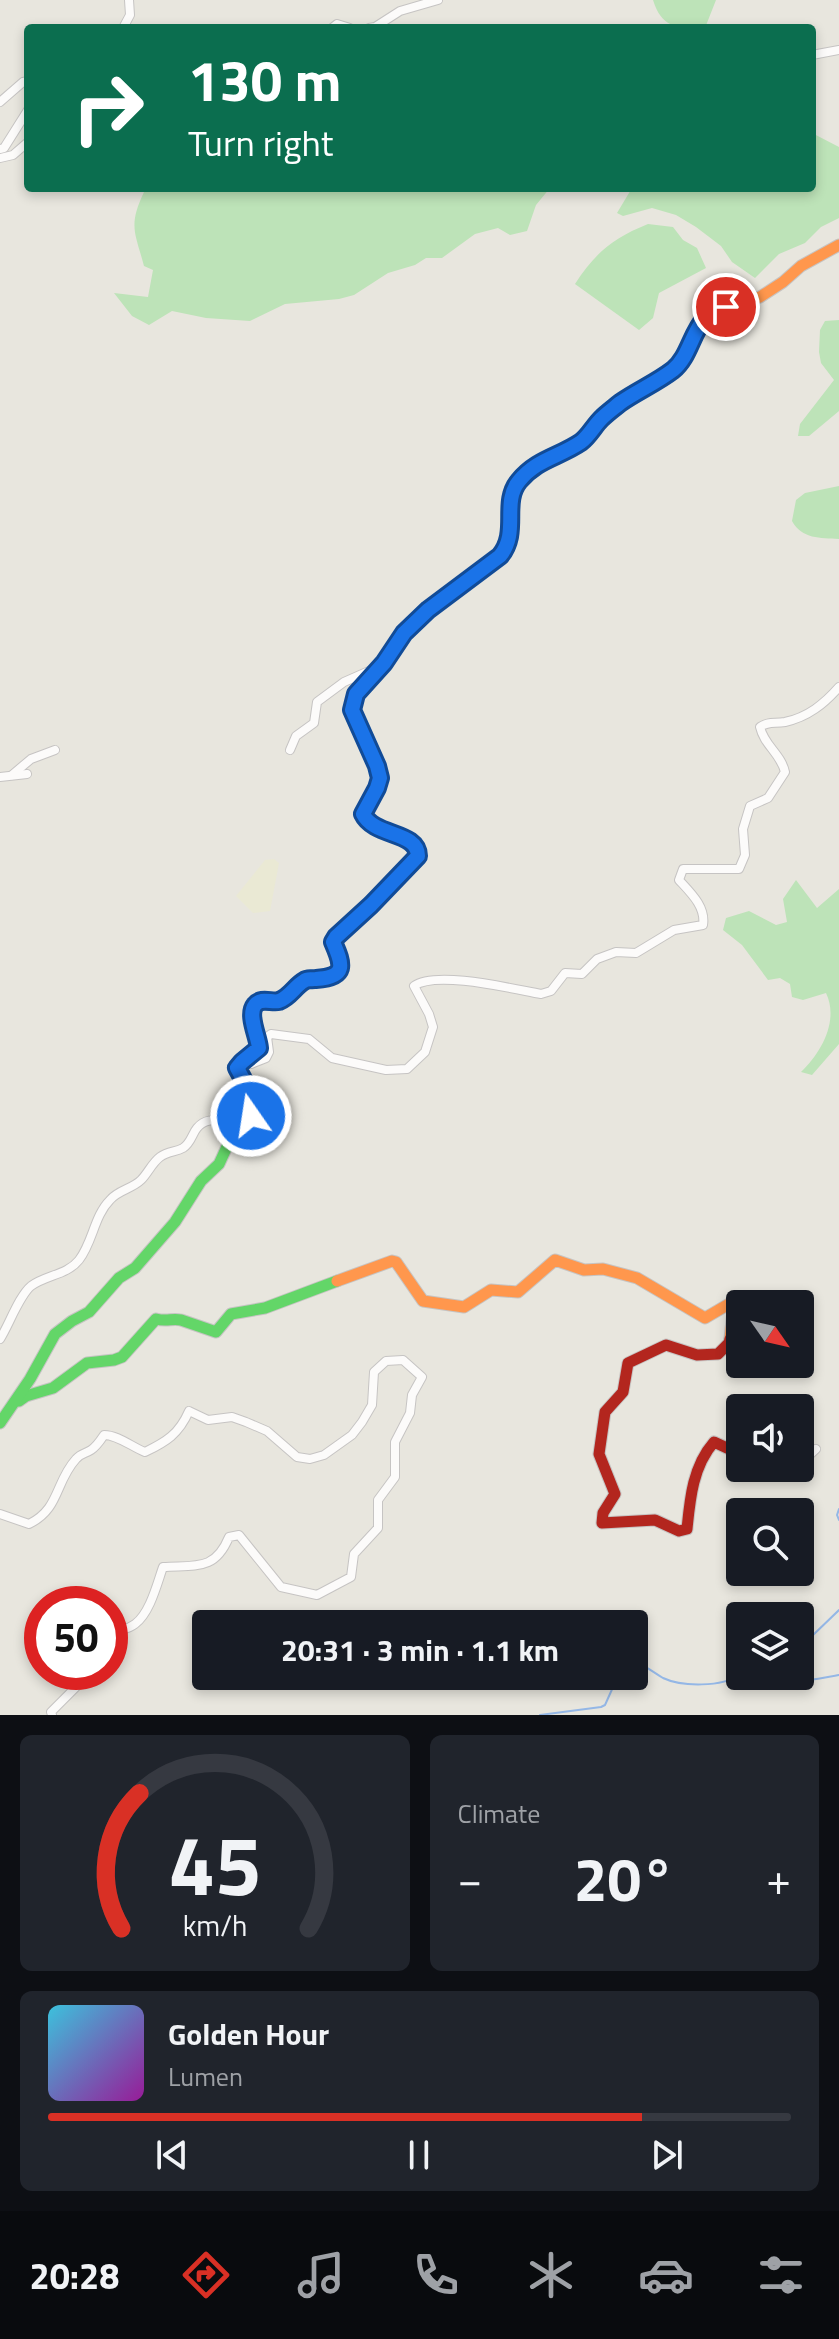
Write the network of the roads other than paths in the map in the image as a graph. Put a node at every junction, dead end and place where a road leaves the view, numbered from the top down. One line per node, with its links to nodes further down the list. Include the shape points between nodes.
1 (129, 0): 3 (street)
2 (438, 0): 4 (street, via 400,11)
3 (125, 24)
4 (380, 24)
5 (839, 50): 6 (street)
6 (816, 54)
7 (24, 82): 8 (street)
8 (0, 102)
9 (24, 116): 11 (street)
10 (24, 145): 12 (street)
11 (0, 149)
12 (0, 158)
13 (839, 245): 14 (main road, via 760,297 711,313 673,370 622,401 583,440 534,465 513,490 507,547 428,610)
14 (379, 667): 19 (street, via 344,682 317,702 314,723 296,736); 23 (main road, via 352,702 380,778 363,814 377,828 414,844 418,856 336,937 333,942 342,964 334,976 305,979 283,999 255,1005 259,1048)
15 (839, 687): 17 (street)
16 (839, 696): 17 (street)
17 (817, 709): 23 (street, via 760,727 785,772 768,798 750,806 739,869 683,869 679,880 697,901 703,925 674,930 636,953 616,952 597,959 582,974 565,973 551,991 541,994 450,980 422,981 414,986 433,1027 425,1052 407,1069 386,1070 332,1058 309,1039 271,1034 266,1058)
18 (55, 750): 21 (street, via 31,759)
19 (290, 750)
20 (27, 774): 21 (street)
21 (12, 775): 22 (street)
22 (0, 777)
23 (240, 1065): 24 (main road)
24 (245, 1083): 25 (street, via 245,1106 238,1120 201,1124 183,1148 159,1158 142,1179 110,1199 77,1263 33,1284); 26 (main road, via 251,1116 231,1138 219,1164 135,1268 89,1312 55,1334)
25 (0, 1339)
26 (16, 1401): 27 (main road); 28 (main road, via 54,1388 86,1363 120,1359 156,1319 181,1320 216,1332 231,1314 265,1308 392,1261 423,1301 464,1307 491,1290 518,1292 555,1260 637,1278 705,1318 734,1301 729,1343 718,1354 697,1355 666,1345 628,1363 623,1392 605,1412 599,1454 615,1494 602,1523 655,1520 679,1531 687,1529 692,1488 706,1448 714,1442)
27 (0, 1423)
28 (726, 1448)
29 (0, 1514): 30 (street, via 29,1524 42,1518 74,1461 104,1435 145,1452 176,1434 189,1411 208,1420 232,1417 246,1422 267,1431 297,1457 324,1455 362,1422 372,1405 374,1372 386,1361 403,1360 422,1377 395,1442 395,1477 378,1500 378,1528 354,1554 351,1577 317,1595 281,1587 239,1535 229,1537 209,1563 163,1567 149,1605)
30 (128, 1628)
31 (73, 1690): 32 (street)
32 (52, 1715)

